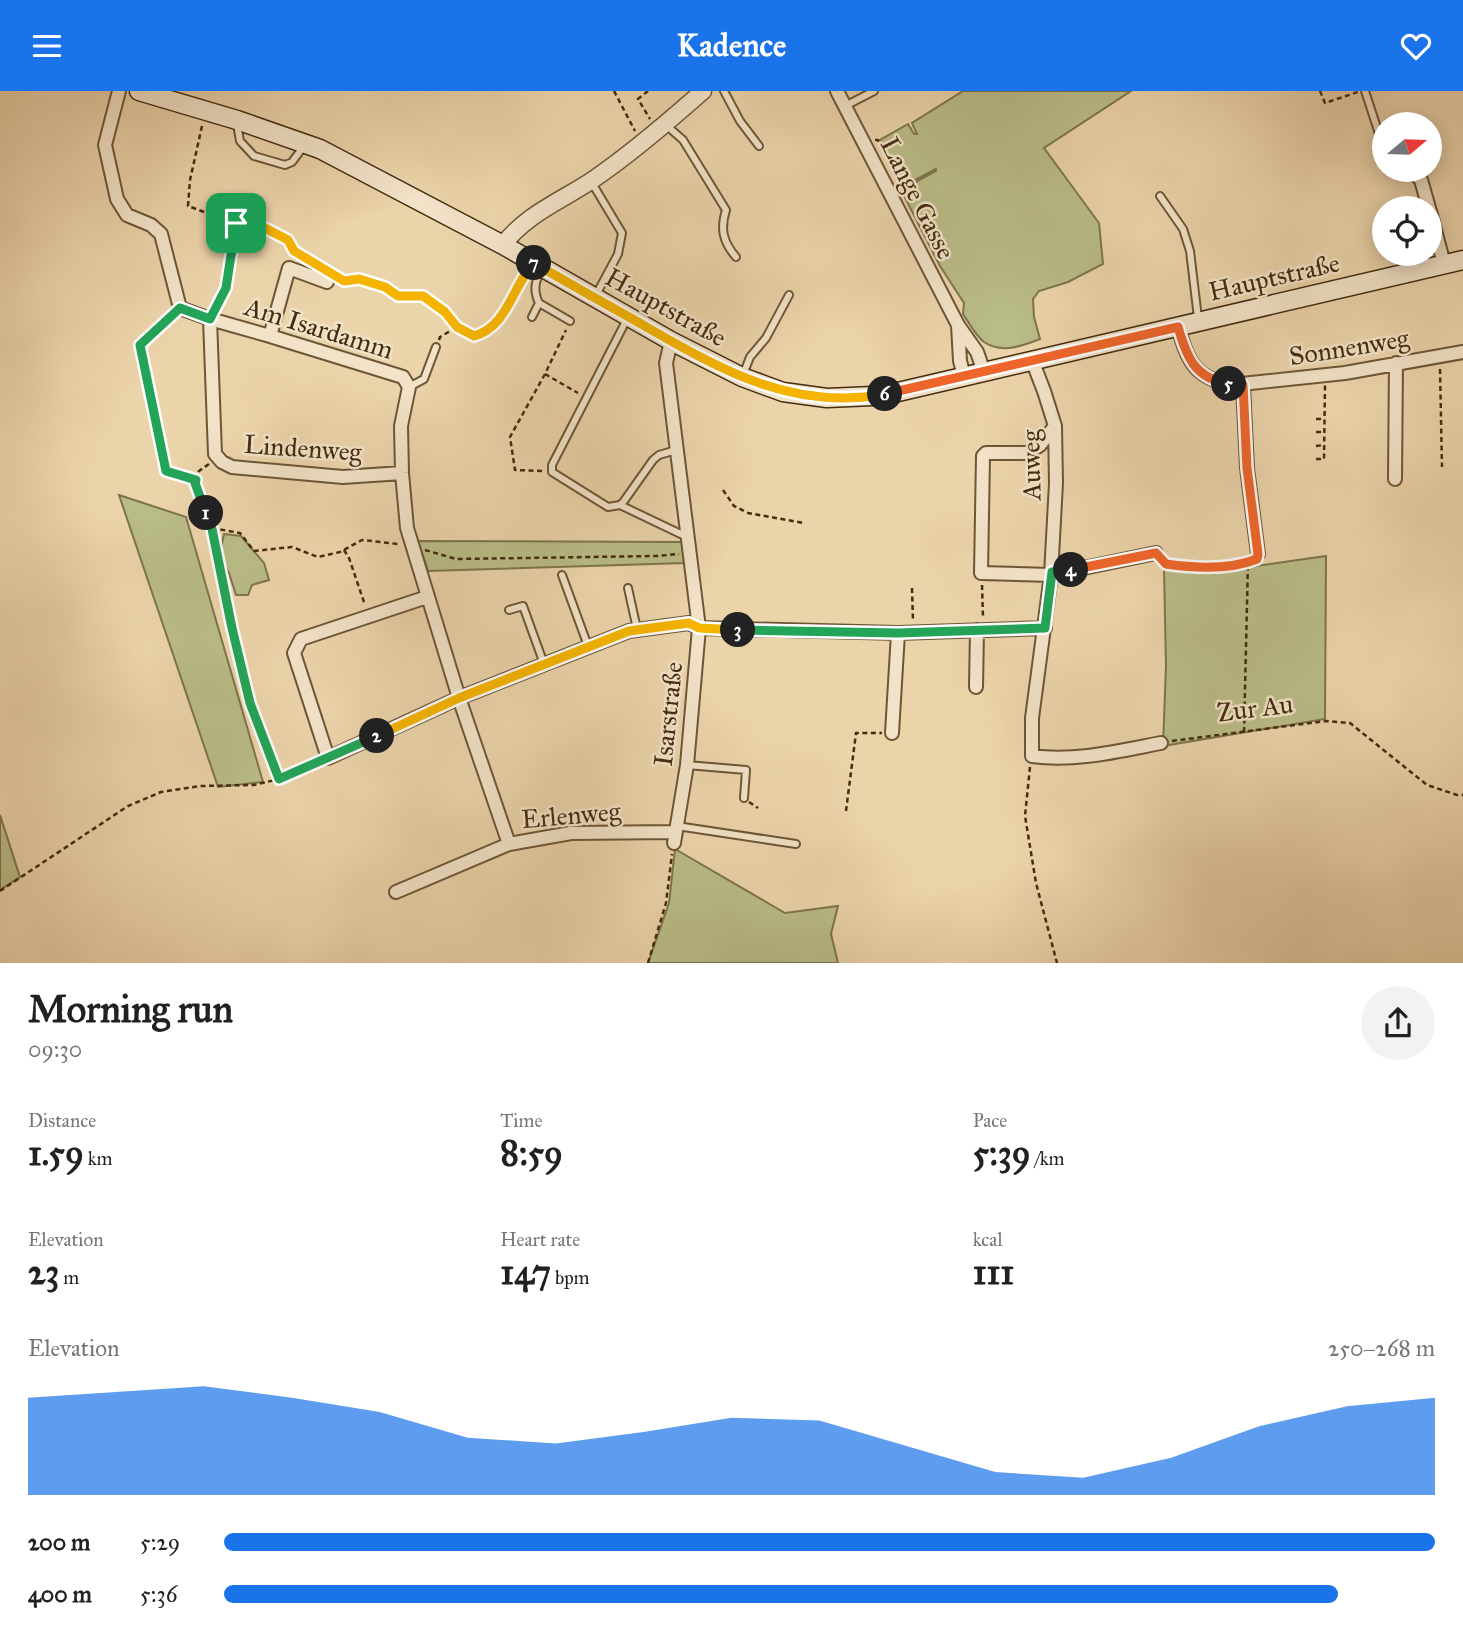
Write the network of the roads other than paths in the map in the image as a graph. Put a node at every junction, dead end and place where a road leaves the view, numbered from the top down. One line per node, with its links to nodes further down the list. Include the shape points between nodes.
1 (119, 91): 28 (street, Am Isardamm, via 105,145 117,199 128,215 161,234 180,308)
2 (139, 91): 10 (main road, Hauptstraße)
3 (724, 91): 13 (lane)
4 (837, 91): 8 (street, Lange Gasse)
5 (874, 91): 8 (lane)
6 (1363, 91): 9 (lane)
7 (698, 93): 11 (street)
8 (845, 106): 31 (street, Lange Gasse)
9 (1372, 116)
10 (237, 120): 12 (main road, Hauptstraße); 12 (lane, via 240,141 254,156 285,165)
11 (661, 127): 14 (street); 17 (lane, via 683,140 726,210 722,223 726,246)
12 (305, 144): 16 (main road, Hauptstraße)
13 (759, 146)
14 (591, 181): 16 (street, via 514,230); 24 (lane, via 622,233 618,254)
15 (1160, 197): 30 (lane, Hauptstraße, via 1183,229 1190,251)
16 (503, 244): 21 (main road, Hauptstraße)
17 (736, 257)
18 (1442, 257): 20 (street)
19 (1463, 260): 20 (main road, Hauptstraße)
20 (1444, 264): 30 (main road, Hauptstraße)
21 (538, 265): 24 (main road, Hauptstraße); 25 (lane, via 534,292)
22 (330, 279): 33 (street, via 289,268)
23 (789, 295): 41 (lane)
24 (594, 297): 27 (main road, Hauptstraße)
25 (538, 303): 26 (lane); 29 (lane)
26 (532, 317)
27 (628, 317): 34 (main road, Hauptstraße); 48 (lane, via 552,465 552,472 608,507)
28 (210, 319): 33 (street, Am Isardamm); 46 (street, Lindenweg, via 215,454 222,462 232,467 343,477)
29 (570, 321)
30 (1198, 322): 32 (main road, Hauptstraße)
31 (957, 325): 39 (street, Lange Gasse, via 977,352); 40 (street, Lange Gasse)
32 (1178, 327): 37 (main road, Hauptstraße); 42 (street, Sonnenweg, via 1195,369 1219,383)
33 (270, 336): 43 (street, Am Isardamm, via 403,377)
34 (671, 341): 41 (main road, Hauptstraße); 45 (street, Isarstraße, via 666,363)
35 (436, 347): 43 (lane, via 424,379)
36 (1463, 352): 38 (street, Sonnenweg)
37 (1032, 361): 39 (main road, Hauptstraße); 44 (street, Auweg)
38 (1396, 363): 42 (street, Sonnenweg); 47 (street)
39 (984, 372): 40 (main road, Hauptstraße)
40 (964, 376): 41 (main road, Hauptstraße, via 873,396 827,398 783,392)
41 (742, 377)
42 (1243, 385): 51 (street)
43 (409, 387): 46 (street, Am Isardamm, via 401,426)
44 (1055, 426): 52 (street, Auweg); 52 (street, via 1028,453 983,456 981,573)
45 (676, 450): 48 (lane, via 653,460); 49 (street, Isarstraße)
46 (402, 473): 55 (street, Am Isardamm, via 407,528)
47 (1395, 479)
48 (620, 505): 49 (lane)
49 (687, 537): 57 (street, Isarstraße)
50 (1156, 553): 52 (street)
51 (1253, 558)
52 (1051, 573): 58 (street, Auweg)
53 (562, 575): 62 (lane)
54 (628, 588): 59 (lane)
55 (427, 597): 65 (street, Am Isardamm); 65 (street, via 302,639 294,653 328,758)
56 (509, 610): 63 (lane, via 523,606)
57 (699, 628): 59 (street, via 689,623); 61 (street); 68 (street, Isarstraße)
58 (1045, 628): 60 (street); 67 (street, Auweg, via 1032,718 1032,756 1096,755)
59 (637, 629): 62 (street)
60 (981, 631): 61 (street); 64 (street)
61 (898, 633): 66 (street)
62 (588, 646): 63 (street)
63 (544, 664): 65 (street)
64 (976, 687)
65 (459, 698): 71 (street, Am Isardamm)
66 (892, 733)
67 (1161, 743)
68 (687, 765): 69 (lane, via 746,770); 70 (street, Isarstraße)
69 (744, 798)
70 (676, 834): 71 (street, Erlenweg, via 571,833); 72 (lane)
71 (509, 843): 73 (street, Erlenweg)
72 (796, 844)
73 (396, 892)

